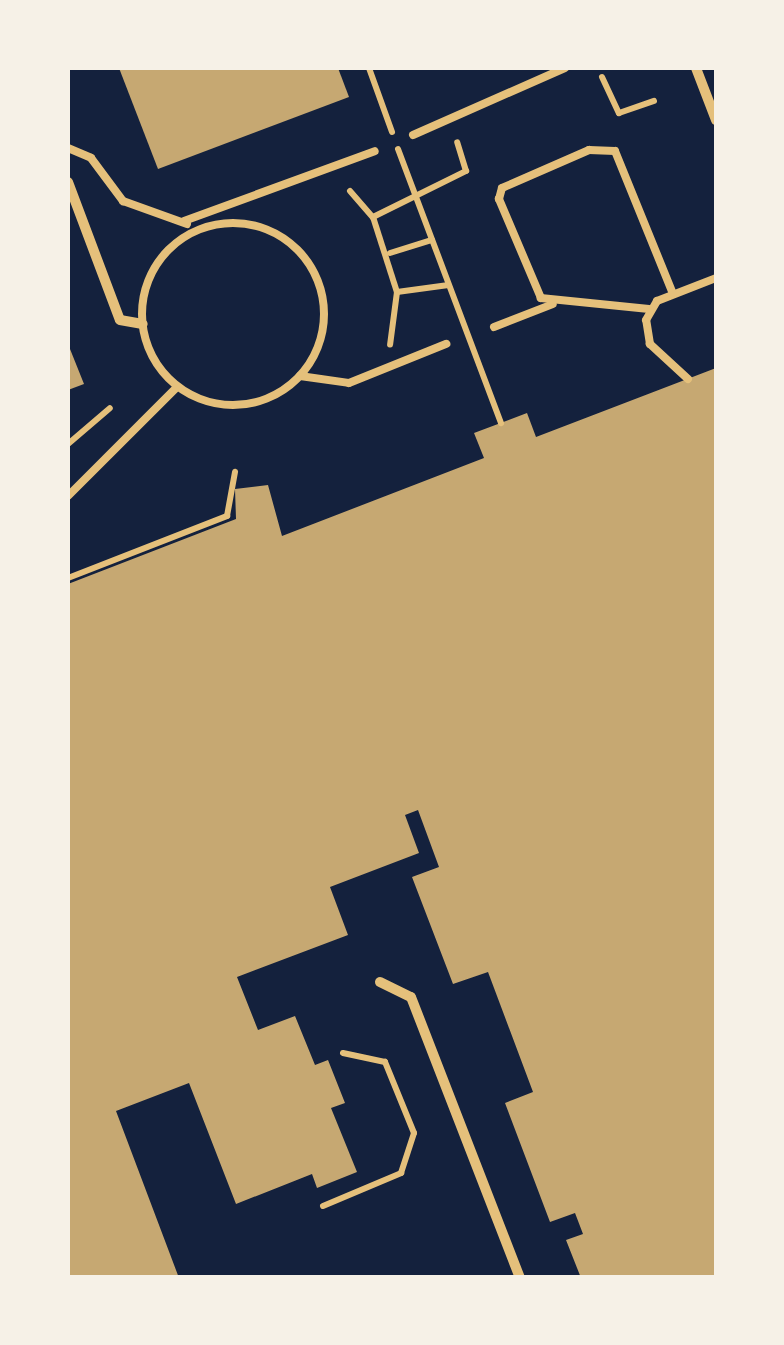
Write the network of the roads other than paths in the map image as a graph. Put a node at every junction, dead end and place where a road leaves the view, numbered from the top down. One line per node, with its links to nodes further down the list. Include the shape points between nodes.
1 (565, 68): 4 (lane)
2 (696, 68): 3 (street)
3 (716, 120)
4 (413, 136)
5 (68, 148): 8 (lane, via 90,158 123,202)
6 (375, 151): 8 (lane)
7 (68, 182): 14 (street, via 120,320)
8 (184, 221): 9 (lane)
9 (193, 231): 14 (lane, via 150,274); 17 (lane, via 253,224 303,253 325,306 323,335)
10 (716, 278): 11 (lane)
11 (674, 294): 12 (lane, via 615,151 589,150 509,180 498,199 540,298); 13 (lane)
12 (553, 304): 13 (lane); 15 (lane)
13 (649, 309): 18 (lane, via 650,344)
14 (142, 324): 19 (lane, via 156,364)
15 (494, 327)
16 (446, 344): 17 (lane, via 350,383)
17 (300, 376): 19 (lane, via 266,400 235,406)
18 (688, 379)
19 (177, 387): 20 (lane)
20 (68, 496)
21 (380, 982): 22 (street, via 411,997)
22 (520, 1278)

